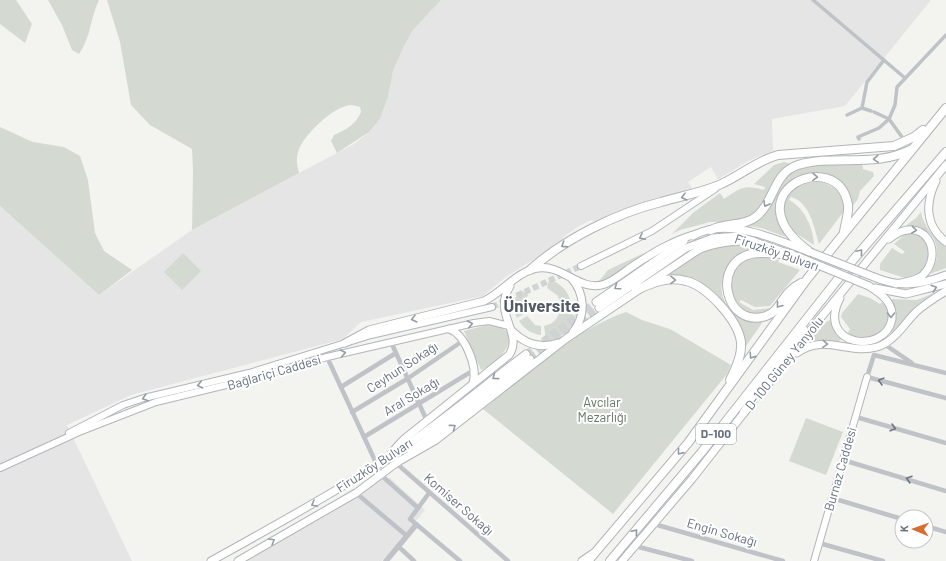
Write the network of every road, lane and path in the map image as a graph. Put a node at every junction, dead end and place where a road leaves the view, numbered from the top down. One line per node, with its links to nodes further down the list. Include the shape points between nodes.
1 (813, 0): 3 (street)
2 (946, 35): 4 (street)
3 (884, 60): 4 (street); 5 (street, via 867,82)
4 (905, 78): 9 (street, via 897,87 895,105)
5 (862, 108): 7 (street); 9 (street)
6 (946, 108): 8 (highway, D-100)
7 (847, 115)
8 (937, 118): 12 (highway, D-100); 15 (highway, via 914,137 899,144 778,155 760,161)
9 (888, 119): 10 (street); 11 (street, via 879,128)
10 (902, 137)
11 (858, 139)
12 (913, 149): 16 (highway, one-way to 16, via 891,158 812,163 793,167 778,181 757,217 744,223 720,226); 18 (highway, D-100)
13 (946, 152): 36 (highway, D-100, one-way to 13, via 881,226)
14 (943, 168): 20 (main road, via 930,196 928,209 935,231); 21 (main road, D-100 Güney Yanyolu)
15 (721, 184): 24 (main road, one-way to 24, via 652,231); 25 (highway, one-way to 25, via 622,216 572,240)
16 (711, 230): 17 (main road, Firuzköy Bulvarı); 22 (main road, Firuzköy Bulvarı, via 740,229 754,232)
17 (696, 234): 19 (main road, Firuzköy Bulvarı, one-way to 19, via 671,249 598,305 696,243 727,236 738,236); 27 (main road, via 665,245 604,284 587,285)
18 (843, 235): 22 (highway, one-way to 18, via 795,240 781,221 783,196 799,180 820,177 832,181 842,192 848,210); 28 (highway, D-100)
19 (753, 241): 23 (main road, Firuzköy Bulvarı); 34 (main road, via 711,244)
20 (946, 242)
21 (880, 245): 30 (main road, one-way to 30, via 900,231 908,229 922,231 933,243 933,262 928,271 913,280); 33 (main road, D-100 Güney Yanyolu)
22 (810, 252): 30 (main road, Firuzköy Bulvarı, bridge)
23 (795, 256): 28 (highway, one-way to 23, via 789,292 776,310 764,316 746,315 731,304 726,284 730,271 738,260 756,253); 32 (main road, Firuzköy Bulvarı, bridge)
24 (582, 266)
25 (530, 270): 27 (main road, via 552,269); 29 (main road)
26 (946, 275): 30 (main road, Firuzköy Bulvarı, via 915,285)
27 (570, 278): 40 (main road, via 581,296 582,310 580,321)
28 (807, 279): 58 (highway, D-100, one-way to 58)
29 (514, 280): 38 (main road, via 504,300); 43 (main road, one-way to 43, via 495,296 484,301 369,330)
30 (896, 284)
31 (946, 284): 32 (main road, Firuzköy Bulvarı, one-way to 31, via 906,294)
32 (869, 286): 33 (main road, one-way to 33, via 889,303 892,316 888,331 877,338 862,341 842,335 834,320 836,305)
33 (845, 288): 47 (main road, D-100 Güney Yanyolu)
34 (636, 290): 40 (main road); 58 (highway, one-way to 58, via 658,281 685,280 704,290 728,315 738,331 741,347 738,363)
35 (946, 291): 44 (main road, via 916,312)
36 (818, 304): 61 (highway, via 796,341); 95 (highway, D-100, one-way to 36, via 701,453)
37 (492, 307): 43 (main road, Bağlariçi Caddesi)
38 (510, 328): 39 (main road, Bağlariçi Caddesi, one-way to 38, via 489,321); 40 (main road, via 526,342 536,345 557,344); 53 (main road, via 513,347 509,355)
39 (449, 329): 41 (main road, via 458,333); 42 (main road, Bağlariçi Caddesi)
40 (566, 338): 69 (main road, one-way to 40, via 442,436)
41 (464, 340): 52 (street, Ceyhun Sokağı); 53 (main road, via 474,369)
42 (391, 342): 45 (street); 46 (main road, Bağlariçi Caddesi, one-way to 42)
43 (345, 343): 55 (main road, Bağlariçi Caddesi, one-way to 55, via 249,373)
44 (884, 344): 47 (main road, one-way to 44, via 804,347 816,344 862,349); 48 (street)
45 (396, 354): 52 (street); 54 (street)
46 (327, 357): 54 (street); 56 (main road, Bağlariçi Caddesi)
47 (790, 358): 61 (main road, D-100 Güney Yanyolu)
48 (912, 363): 50 (street); 51 (street, via 874,355)
49 (469, 373): 59 (street, Aral Sokağı)
50 (946, 373)
51 (867, 377): 57 (street, one-way to 51); 62 (main road, Burnaz Caddesi)
52 (408, 379): 59 (street); 60 (street, Ceyhun Sokağı)
53 (473, 383): 63 (main road)
54 (341, 387): 60 (street)
55 (182, 389): 56 (main road); 66 (main road, Bağlariçi Caddesi, one-way to 66, via 124,405)
56 (184, 396): 66 (main road, Bağlariçi Caddesi, via 128,411)
57 (946, 398)
58 (721, 399): 86 (highway, D-100, one-way to 86)
59 (419, 404): 63 (street); 64 (street, Aral Sokağı)
60 (352, 412): 64 (street)
61 (744, 412): 78 (main road, D-100 Güney Yanyolu)
62 (856, 416): 65 (street, one-way to 65); 67 (main road, Burnaz Caddesi)
63 (427, 421): 68 (main road)
64 (364, 437): 68 (street)
65 (946, 443)
66 (45, 447): 70 (main road, Bağlariçi Caddesi)
67 (843, 460): 72 (street, one-way to 67); 75 (main road, Burnaz Caddesi)
68 (380, 463): 69 (main road, Firuzköy Bulvarı, one-way to 68, via 528,357); 87 (main road, Firuzköy Bulvarı, one-way to 87)
69 (396, 463): 71 (main road, Firuzköy Bulvarı); 74 (street, Komiser Sokağı)
70 (0, 468)
71 (381, 475): 73 (main road, Firuzköy Bulvarı); 76 (street)
72 (946, 491)
73 (356, 493): 82 (street); 88 (main road, Firuzköy Bulvarı, one-way to 73)
74 (429, 493): 76 (street); 92 (street, Komiser Sokağı)
75 (832, 498): 77 (street); 83 (main road, Burnaz Caddesi)
76 (418, 508): 79 (street, via 410,519)
77 (894, 517)
78 (654, 524): 85 (main road, D-100 Güney Yanyolu); 98 (street, Engin Sokağı)
79 (416, 525): 82 (street); 91 (street)
80 (934, 528): 81 (street)
81 (946, 532)
82 (407, 536): 84 (street)
83 (819, 543): 99 (main road, Burnaz Caddesi); 100 (street)
84 (398, 546): 89 (street); 90 (street)
85 (635, 546): 96 (main road, D-100 Güney Yanyolu); 97 (street)
86 (597, 550): 93 (main road); 94 (highway, D-100)
87 (211, 561)
88 (238, 561)
89 (386, 561)
90 (414, 561)
91 (460, 561)
92 (508, 561)
93 (582, 561)
94 (588, 561)
95 (610, 561)
96 (622, 561)
97 (692, 561)
98 (783, 561)
99 (814, 561)
100 (883, 561)

